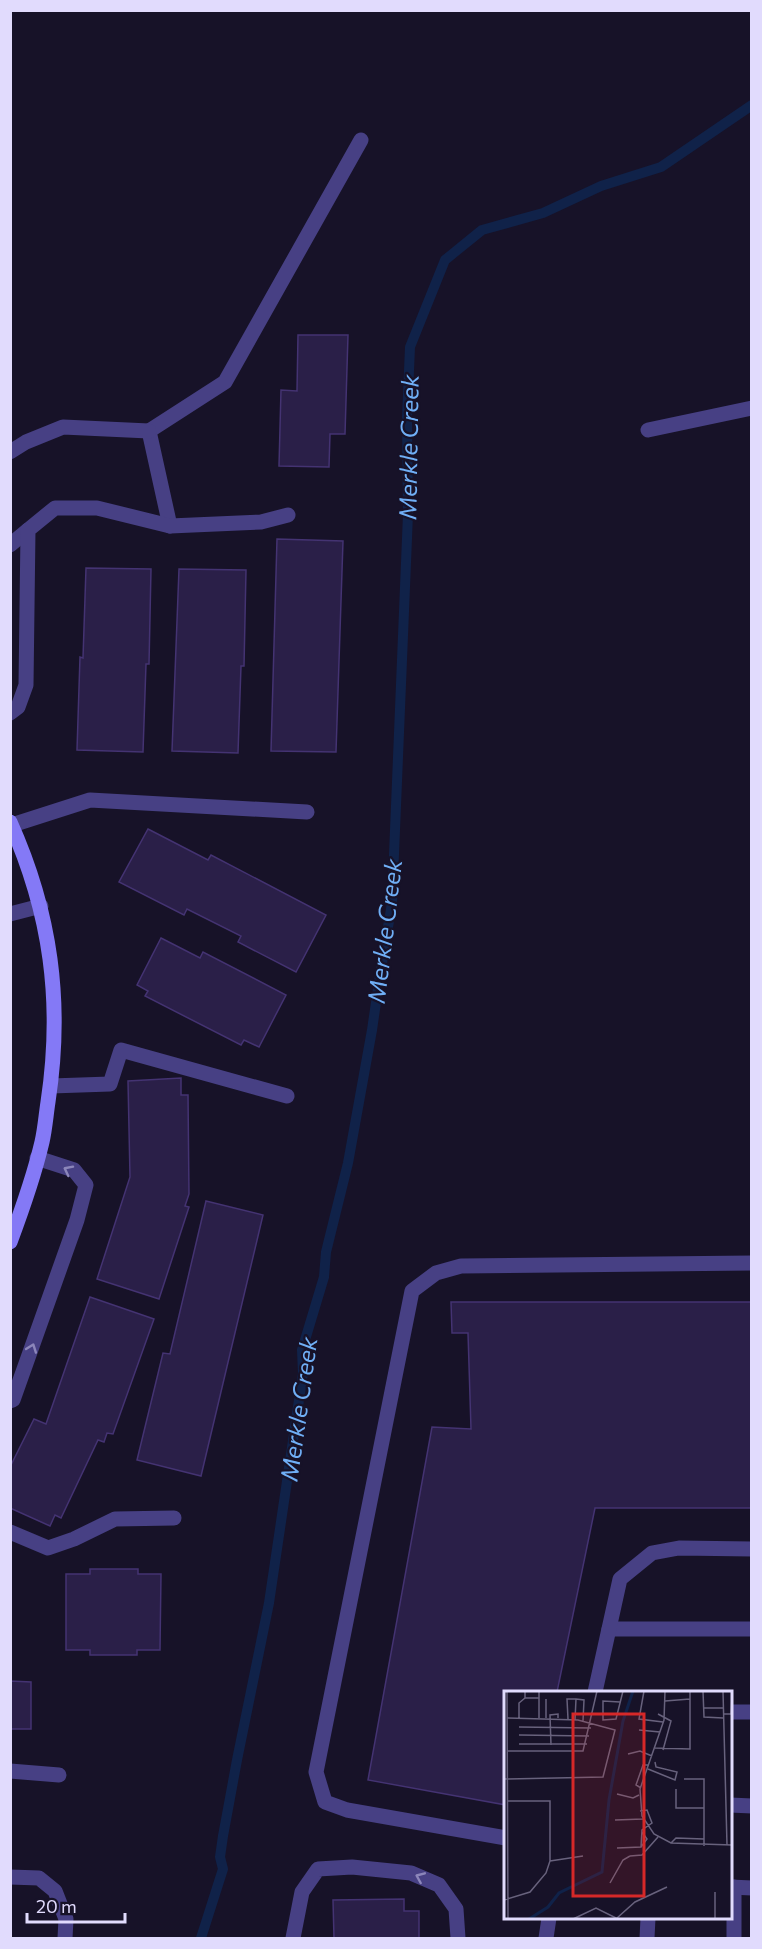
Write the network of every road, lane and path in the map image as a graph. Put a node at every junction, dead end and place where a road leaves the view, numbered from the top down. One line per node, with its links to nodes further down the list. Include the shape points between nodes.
1 (361, 140): 4 (street, via 225,382)
2 (752, 408): 3 (street)
3 (648, 430)
4 (149, 431): 5 (street, via 63,427); 7 (street)
5 (10, 452)
6 (288, 515): 7 (street, via 261,522)
7 (170, 526): 8 (street, via 97,508 55,508)
8 (28, 530): 9 (street); 11 (street)
9 (10, 545)
10 (10, 678): 11 (street)
11 (26, 685): 12 (street, via 18,707)
12 (10, 713)
13 (307, 812): 14 (street, via 90,800)
14 (11, 823): 15 (street)
15 (41, 906): 16 (street); 17 (street, via 54,994)
16 (10, 914)
17 (51, 1086): 18 (street, via 110,1084 121,1050); 19 (street)
18 (287, 1096)
19 (37, 1158): 20 (street); 22 (street, one-way to 19, via 73,1231 86,1185 74,1170)
20 (10, 1242)
21 (752, 1263): 35 (street, via 461,1266 436,1273 412,1291 316,1772 325,1802 347,1810)
22 (10, 1401)
23 (174, 1518): 24 (street, via 115,1519 48,1548)
24 (10, 1532)
25 (752, 1549): 26 (street, via 679,1548 652,1553 620,1579)
26 (609, 1629): 27 (street); 28 (street)
27 (752, 1629)
28 (595, 1691)
29 (732, 1712): 30 (street)
30 (752, 1712)
31 (10, 1771): 32 (street)
32 (59, 1775)
33 (732, 1805): 34 (street)
34 (752, 1806)
35 (504, 1838)
36 (10, 1877): 41 (street, via 39,1878 55,1891 66,1919)
37 (732, 1887): 38 (street); 46 (street)
38 (752, 1888)
39 (549, 1919): 44 (street)
40 (648, 1919): 45 (street)
41 (65, 1938)
42 (292, 1938): 43 (street, one-way to 42, via 456,1909 439,1885 411,1873 352,1867 318,1869 302,1892)
43 (458, 1938)
44 (546, 1938)
45 (647, 1938)
46 (734, 1938)

